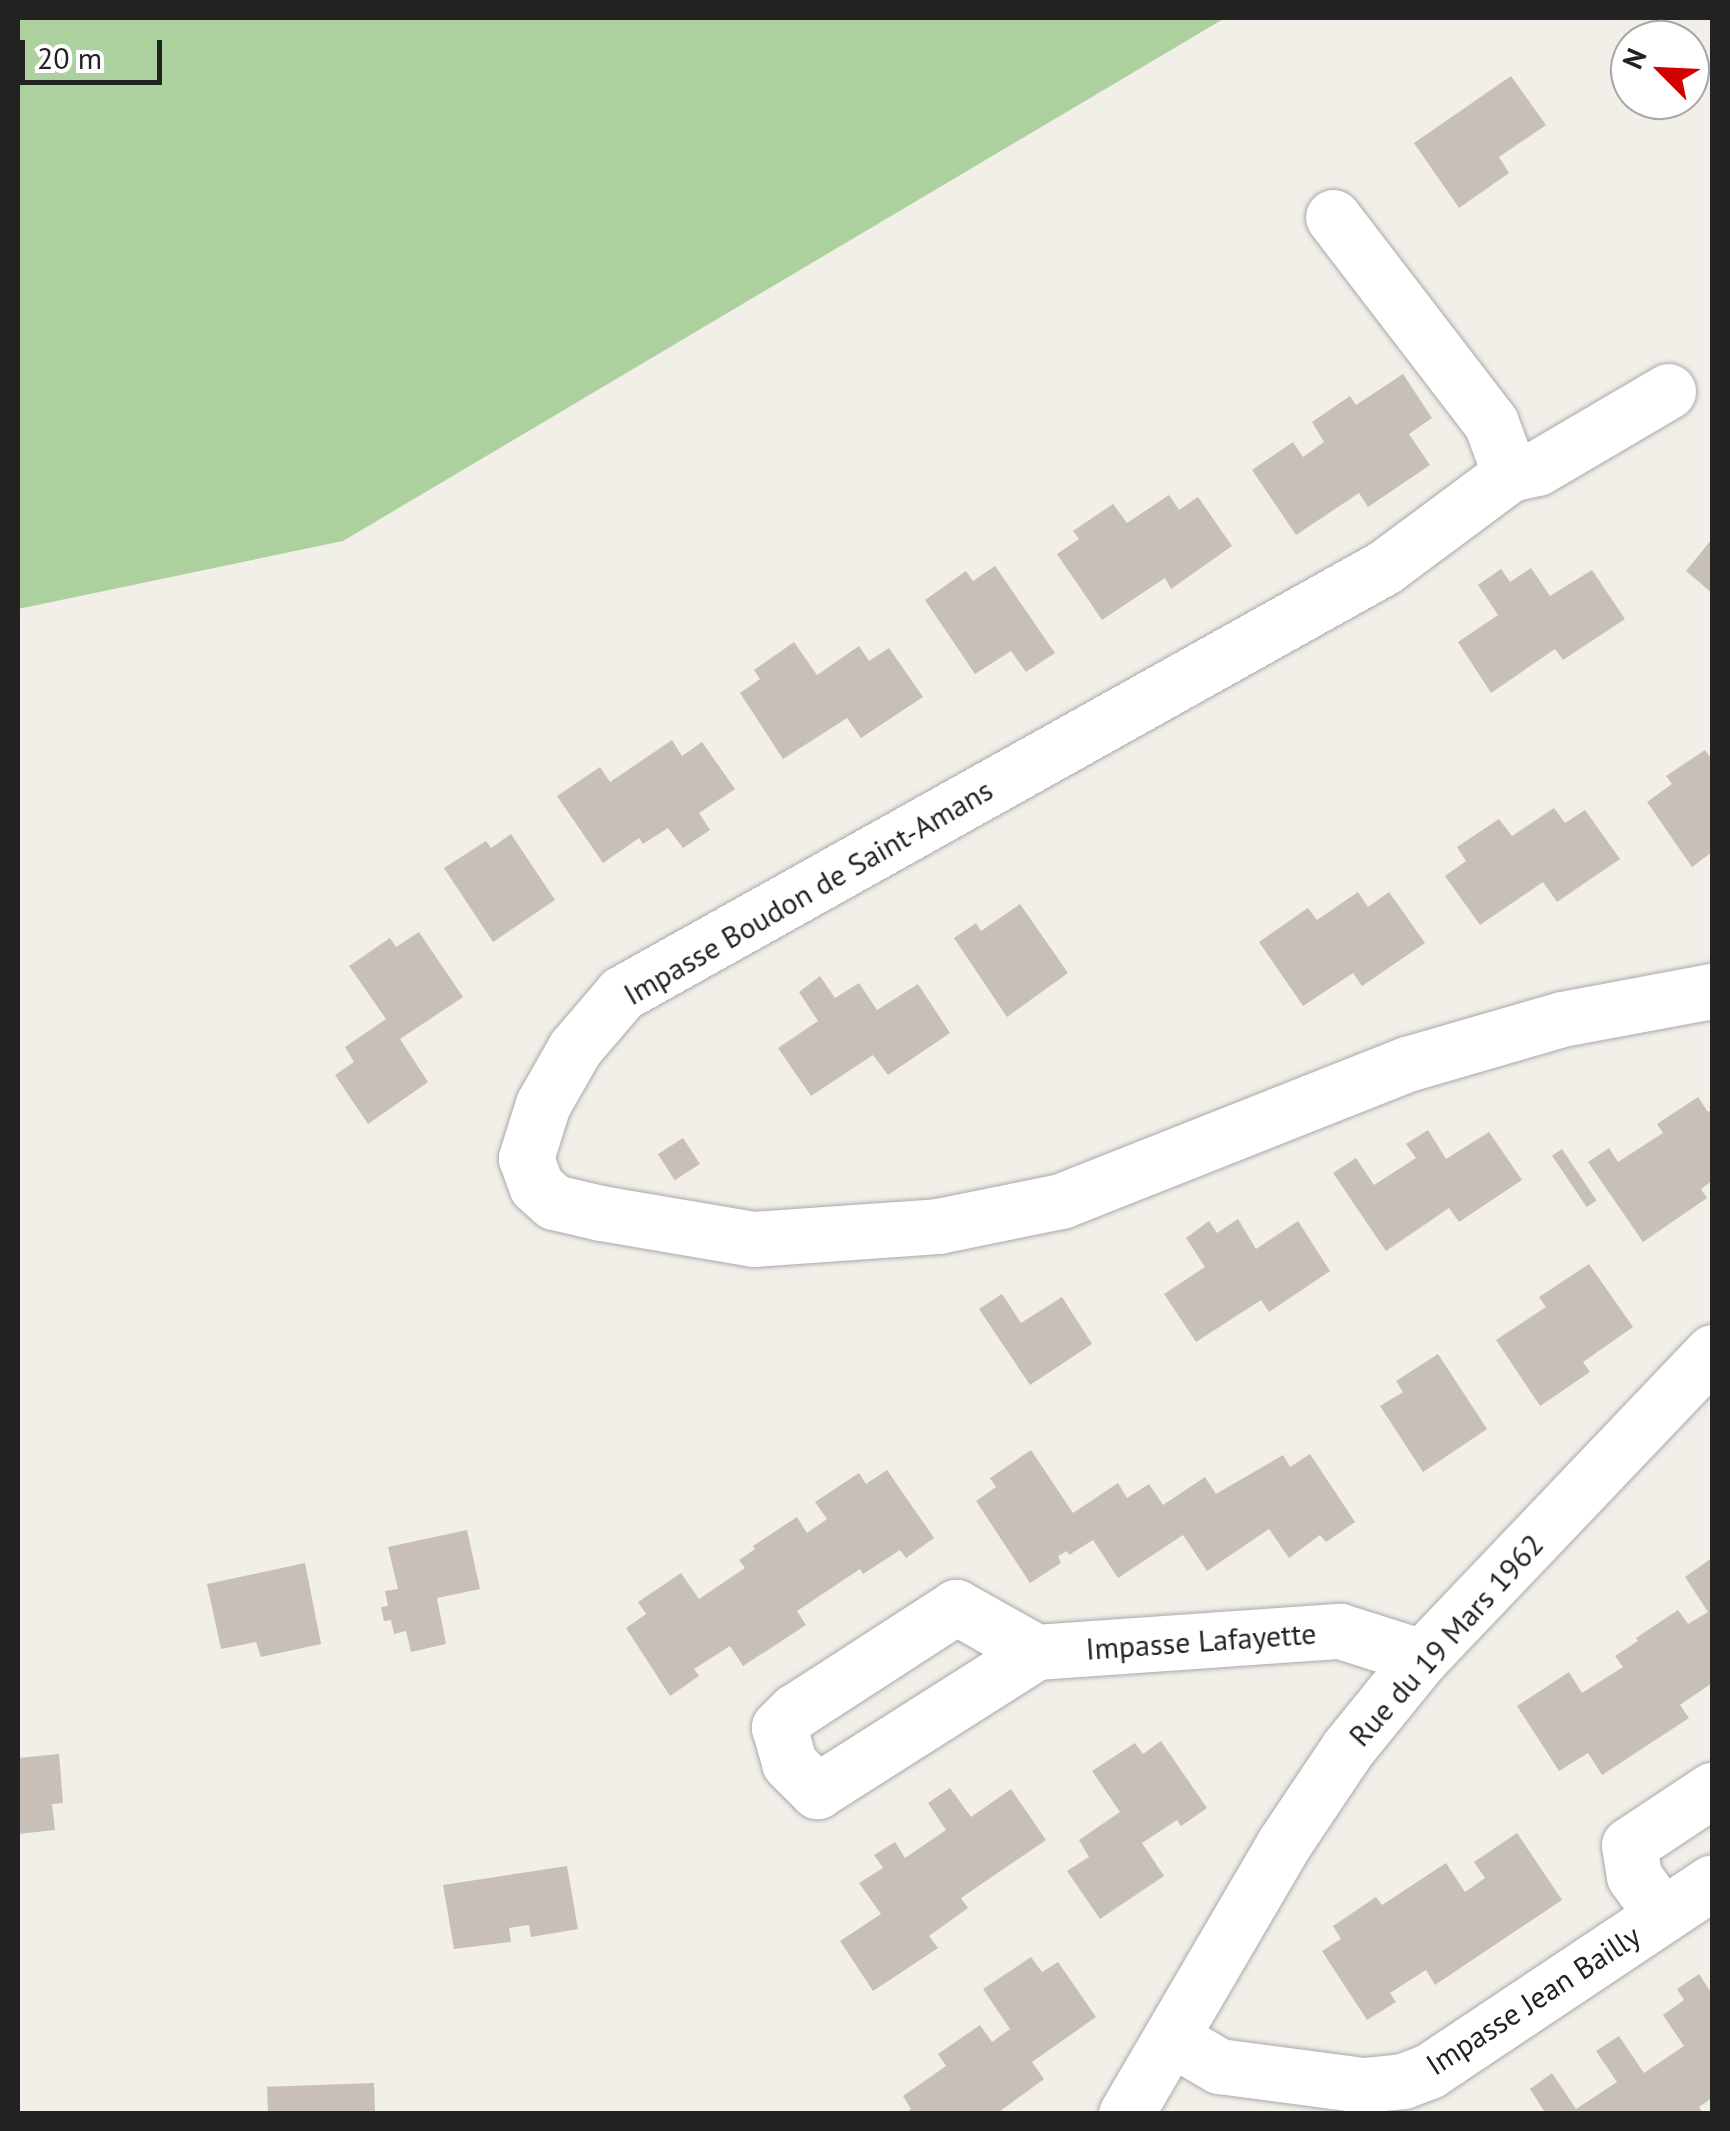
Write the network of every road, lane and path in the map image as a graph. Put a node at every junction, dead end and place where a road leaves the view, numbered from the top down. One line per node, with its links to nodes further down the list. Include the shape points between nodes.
1 (1333, 217): 3 (street, via 1491,423)
2 (1668, 391): 3 (street, Impasse Boudon de Saint-Amans, via 1537,468)
3 (1510, 474): 4 (street, Impasse Boudon de Saint-Amans, via 1385,567 622,993 575,1048 542,1104 526,1158 536,1186 554,1202 585,1210 753,1239 938,1226 1061,1200 1407,1064 1562,1019)
4 (1712, 991)
5 (1712, 1352): 7 (street, Rue du 19 Mars 1962)
6 (1036, 1652): 7 (street, Impasse Lafayette, via 1340,1631)
7 (1422, 1657): 11 (street, Rue du 19 Mars 1962, via 1348,1748 1283,1845)
8 (1712, 1790): 10 (street, Impasse Jean Bailly, via 1628,1845 1634,1876)
9 (1712, 1882): 10 (street, Impasse Jean Bailly)
10 (1662, 1915): 11 (street, Impasse Jean Bailly, via 1429,2071 1403,2081 1363,2085 1219,2066)
11 (1171, 2038): 12 (street, Rue du 19 Mars 1962)
12 (1126, 2114)

